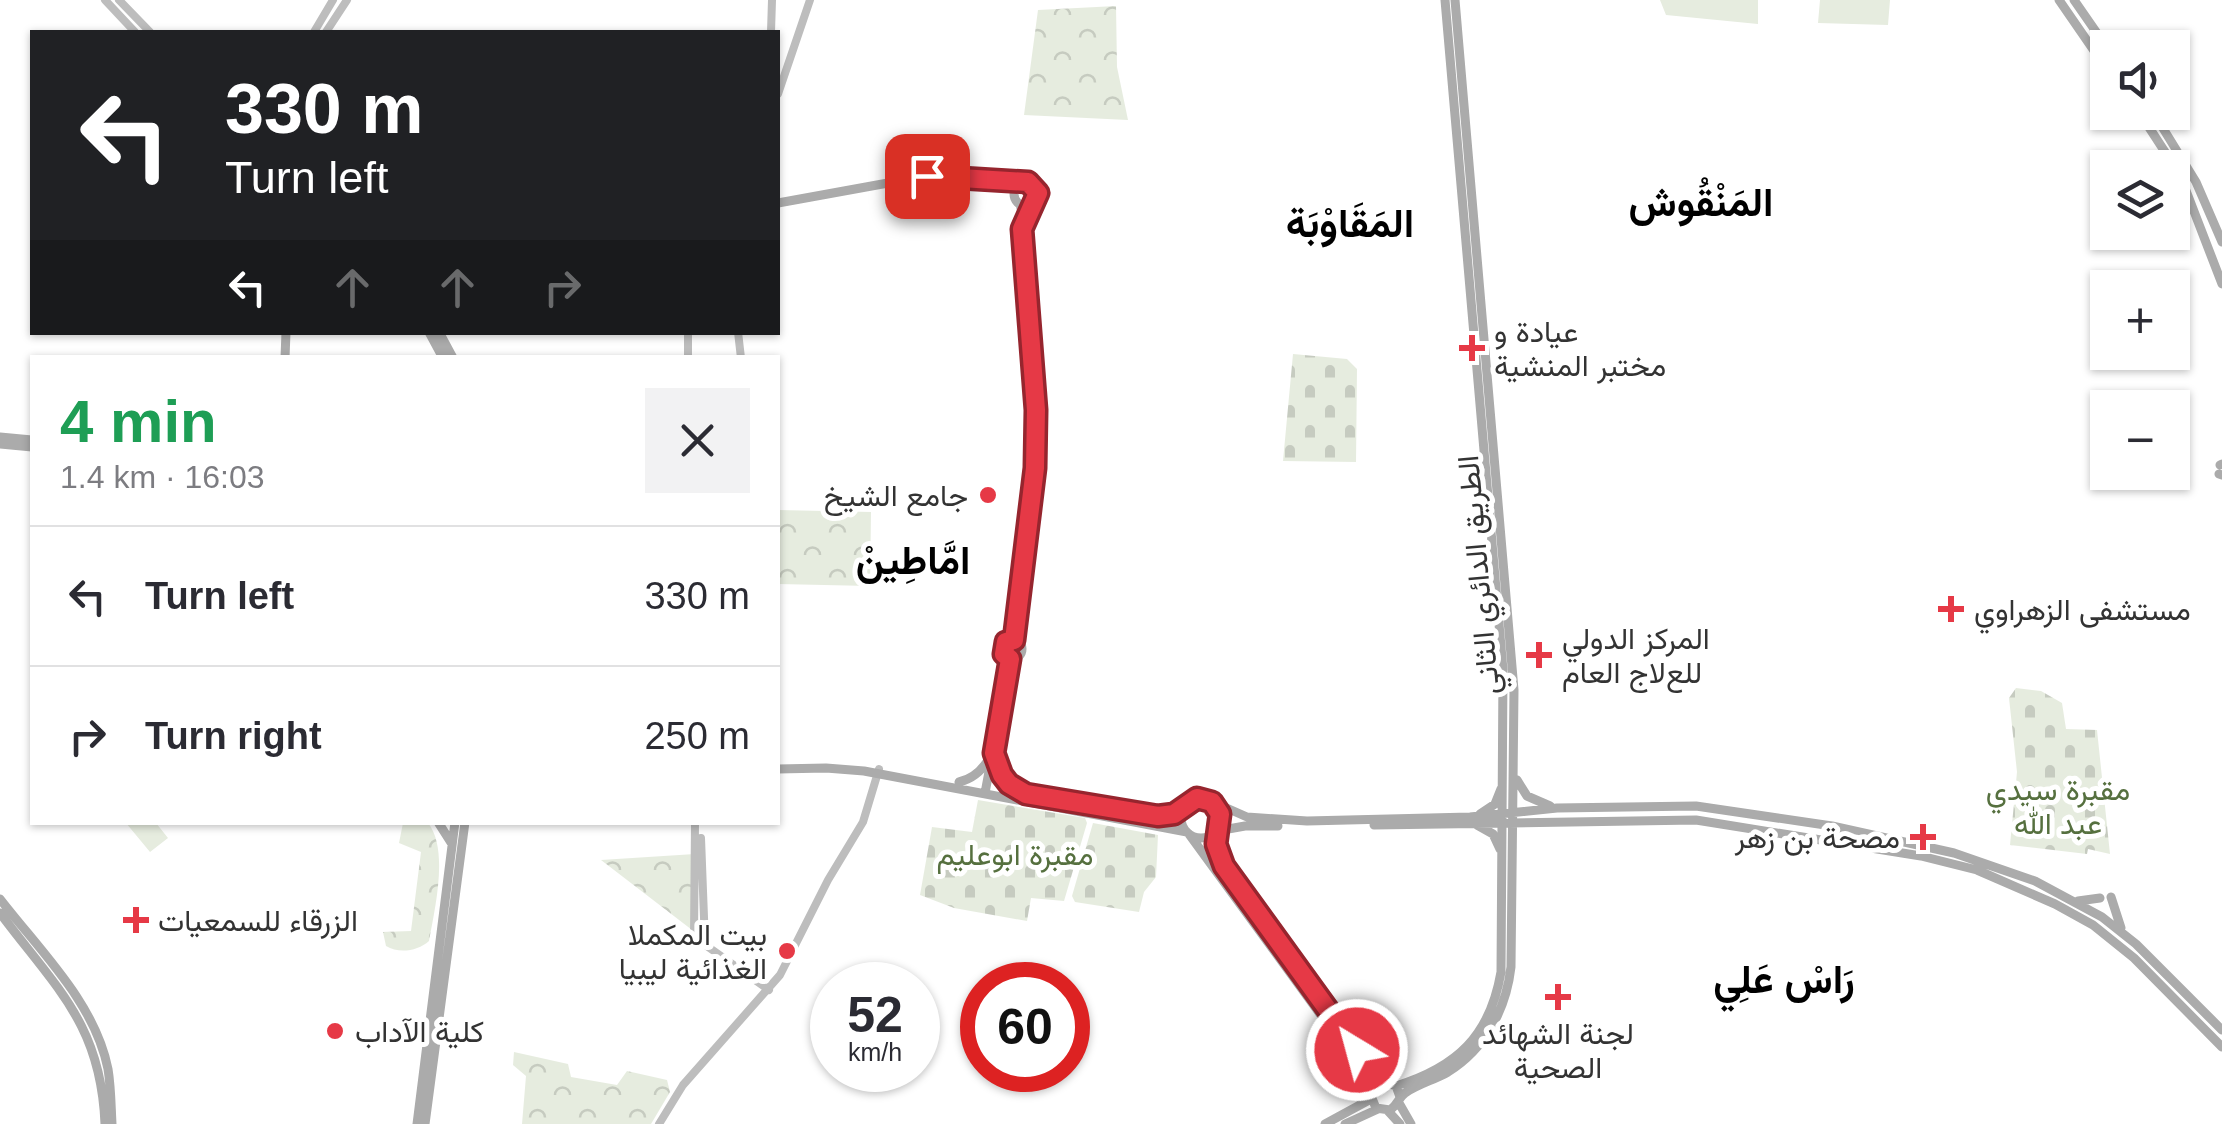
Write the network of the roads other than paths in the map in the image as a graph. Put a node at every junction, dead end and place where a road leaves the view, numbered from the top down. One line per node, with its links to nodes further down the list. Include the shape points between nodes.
1 (105, 0): 11 (main road)
2 (119, 0): 12 (main road)
3 (332, 0): 13 (main road)
4 (346, 0): 14 (main road)
5 (772, 0): 15 (main road)
6 (810, 0): 18 (main road)
7 (1445, 0): 36 (main road, الطريق الدائري الثاني)
8 (1454, 0): 36 (main road, الطريق الدائري الثاني, via 1514,690)
9 (2059, 0): 17 (main road)
10 (2074, 0): 16 (main road)
11 (134, 30)
12 (148, 30)
13 (315, 30)
14 (327, 30)
15 (771, 30)
16 (2095, 30)
17 (2090, 45)
18 (780, 88)
19 (2151, 130): 28 (main road, via 2180,175)
20 (2164, 130): 27 (main road)
21 (991, 181): 22 (main road); 23 (main road); 25 (main road, via 920,176)
22 (1024, 182): 23 (main road, via 1016,188); 24 (main road, via 1035,186)
23 (1017, 200): 24 (main road, via 1027,206); 26 (main road)
24 (1036, 200): 26 (main road)
25 (780, 203)
26 (1022, 229): 33 (main road, via 1035,468 1014,640 1003,649 1010,659)
27 (2222, 242)
28 (2222, 284)
29 (0, 436): 31 (main road)
30 (0, 444): 32 (main road)
31 (30, 444)
32 (30, 444)
33 (994, 757): 37 (main road); 38 (main road); 39 (main road, via 1005,780)
34 (780, 767): 35 (main road, via 825,762)
35 (882, 772): 37 (main road); 38 (main road); 61 (main road, via 864,822)
36 (1510, 776): 41 (main road, via 1527,796); 43 (main road, الطريق الدائري الثاني); 44 (main road, via 1496,804)
37 (959, 782): 38 (main road)
38 (989, 790): 39 (main road); 52 (main road)
39 (1026, 794): 42 (main road, via 1158,816)
40 (1212, 802): 42 (main road, via 1197,798); 44 (main road, via 1260,820); 51 (main road, via 1221,817)
41 (1558, 808): 43 (main road); 56 (main road, via 1696,806 1832,826 1977,859)
42 (1182, 811): 52 (main road)
43 (1509, 818): 44 (main road); 45 (main road); 54 (main road, الطريق الدائري الثاني)
44 (1472, 820): 51 (main road); 54 (main road, via 1496,838)
45 (1547, 820): 54 (main road, via 1522,830); 63 (main road, via 1735,824 1977,870 2092,925)
46 (440, 825): 53 (main road)
47 (455, 825): 53 (main road)
48 (466, 825): 72 (main road)
49 (697, 825): 60 (main road, via 694,937)
50 (697, 825): 60 (main road)
51 (1216, 831): 52 (main road, via 1202,838); 64 (main road, via 1224,866)
52 (1188, 833): 66 (main road)
53 (452, 844): 71 (main road)
54 (1508, 861): 65 (main road, الطريق الدائري الثاني, via 1501,972 1488,1021 1452,1060); 68 (main road, الطريق الدائري الثاني, via 1511,967 1496,1020 1457,1066)
55 (0, 899): 59 (main road)
56 (2076, 901): 58 (main road); 58 (main road, via 2105,898)
57 (0, 913): 59 (main road)
58 (2125, 935): 62 (main road)
59 (24, 938): 70 (main road, via 86,1032); 70 (main road, via 88,1017 103,1052)
60 (705, 944): 61 (main road)
61 (769, 990): 73 (main road, via 683,1085)
62 (2222, 1030)
63 (2222, 1046)
64 (1384, 1082): 65 (main road); 66 (main road)
65 (1396, 1086): 68 (main road)
66 (1374, 1088): 67 (main road)
67 (1371, 1099): 69 (main road); 74 (main road)
68 (1399, 1100): 69 (main road); 77 (main road)
69 (1383, 1110): 75 (main road); 76 (main road)
70 (108, 1124)
71 (417, 1124)
72 (425, 1124)
73 (658, 1124)
74 (1326, 1124)
75 (1345, 1124)
76 (1400, 1124)
77 (1411, 1124)

